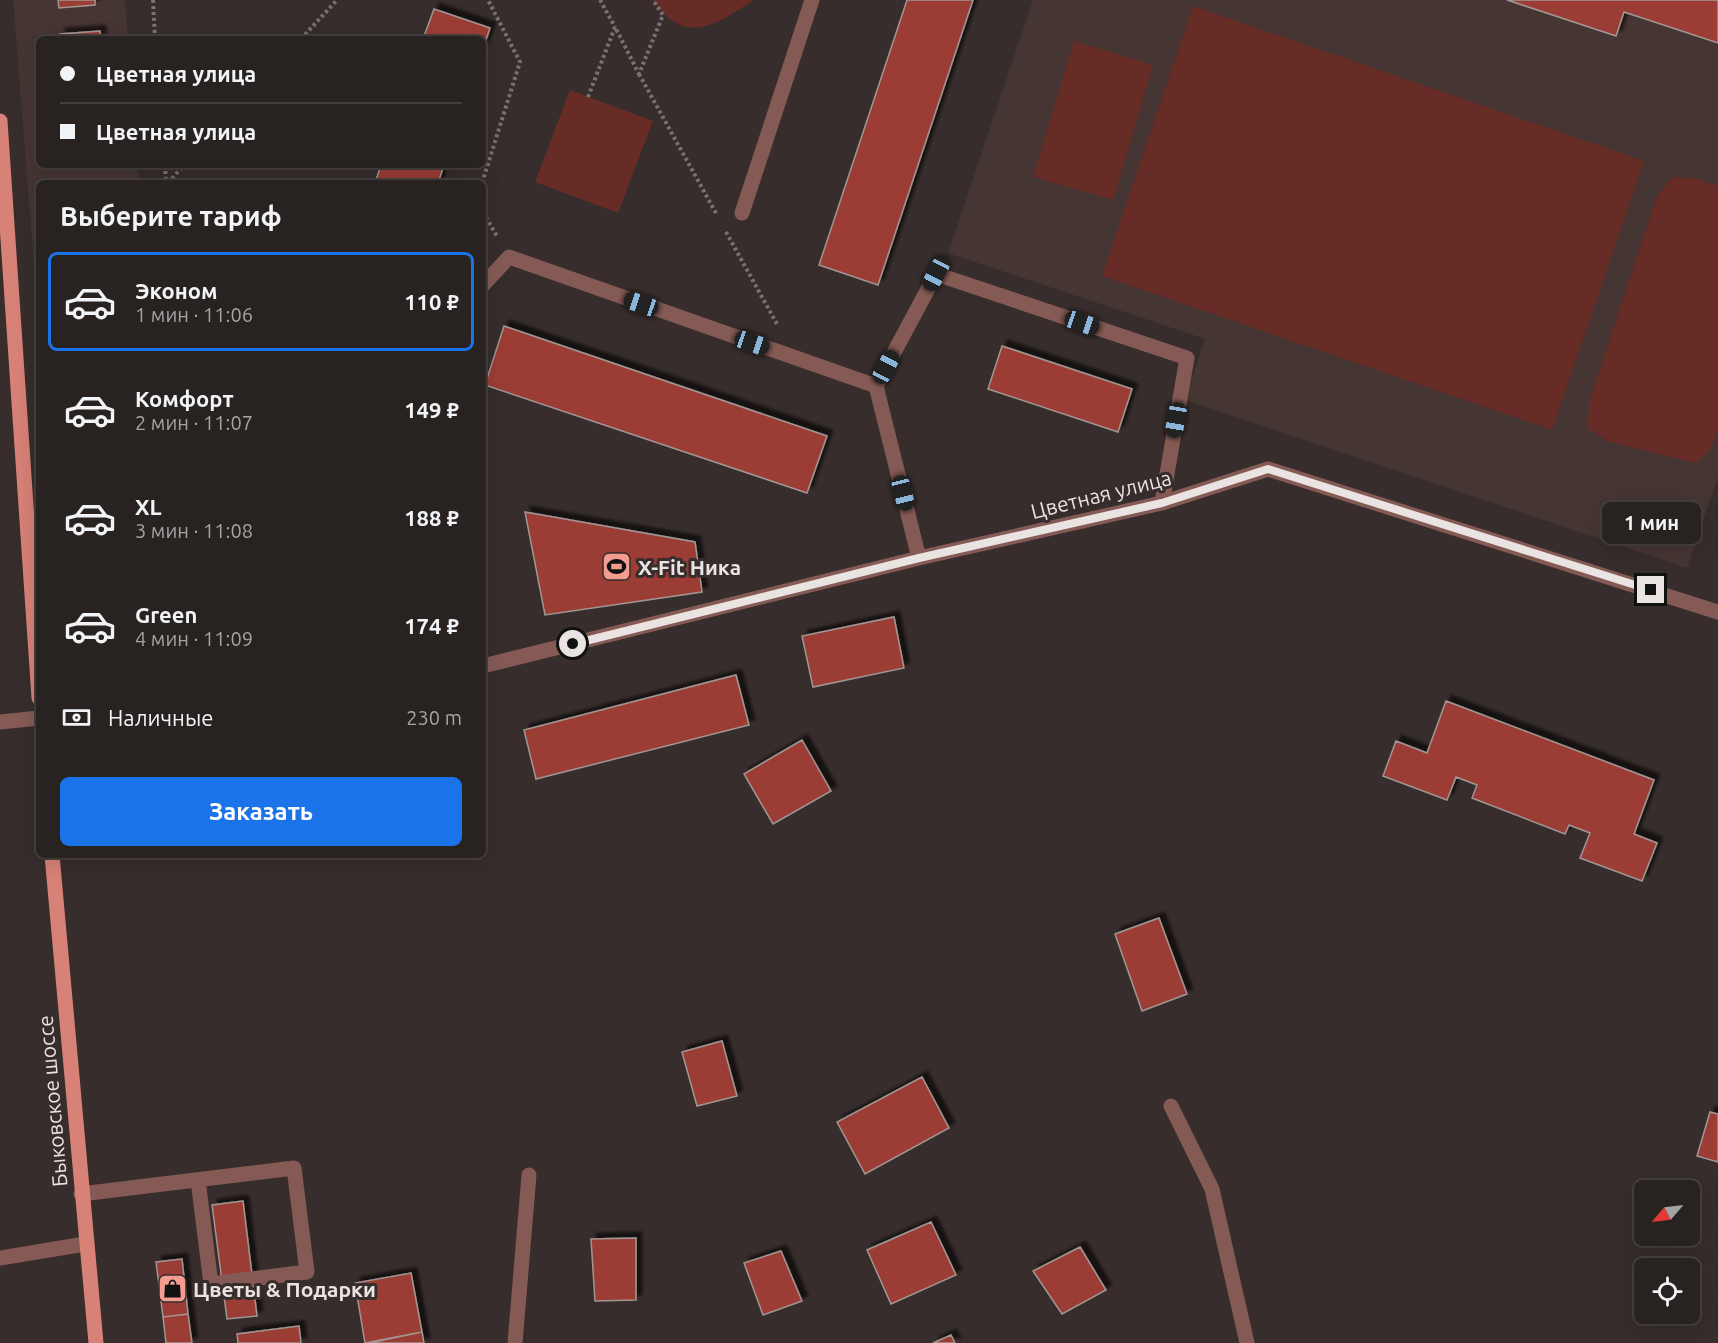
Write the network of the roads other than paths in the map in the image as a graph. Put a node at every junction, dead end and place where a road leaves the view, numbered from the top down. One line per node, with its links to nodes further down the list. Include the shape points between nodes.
1 (812, 0): 4 (street)
2 (0, 121): 3 (main road)
3 (2, 179): 10 (main road)
4 (742, 213)
5 (486, 282): 6 (street, via 508,257)
6 (876, 386): 7 (street, via 936,274 1187,358); 8 (street)
7 (1162, 503): 8 (street, Цветная улица); 9 (street, Цветная улица, via 1268,469)
8 (919, 558): 11 (street, Цветная улица)
9 (1718, 612)
10 (36, 656)
11 (486, 665)
12 (36, 718): 13 (street)
13 (0, 722)
14 (52, 858): 18 (main road, Быковское шоссе)
15 (1171, 1107): 23 (street, via 1212,1188)
16 (529, 1174): 22 (street)
17 (198, 1180): 17 (street, via 211,1284 307,1272 294,1168); 18 (street)
18 (81, 1194): 19 (main road, Быковское шоссе)
19 (85, 1244): 20 (street); 21 (main road, Быковское шоссе)
20 (0, 1258)
21 (96, 1343)
22 (515, 1343)
23 (1247, 1343)

